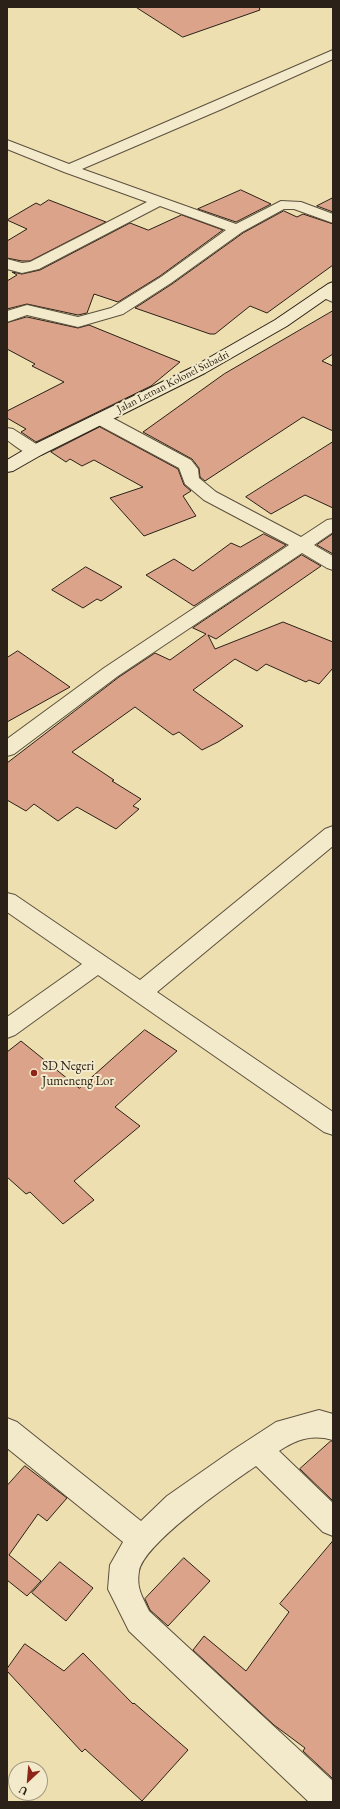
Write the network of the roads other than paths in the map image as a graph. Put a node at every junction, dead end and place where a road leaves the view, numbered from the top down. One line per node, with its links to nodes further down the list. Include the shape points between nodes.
1 (333, 54): 3 (street)
2 (7, 144): 3 (street)
3 (69, 169): 4 (street)
4 (159, 201): 6 (street); 7 (street, via 34,266 22,268)
5 (333, 219): 6 (street, via 296,205 281,205)
6 (237, 229): 9 (street, via 166,280 117,311 78,322 27,310)
7 (7, 264)
8 (330, 292): 10 (street, Jalan Letnan Kolonel Subadri, via 199,370)
9 (7, 318)
10 (101, 419): 12 (street, Jalan Letnan Kolonel Subadri); 15 (street, via 185,464 191,480 210,496)
11 (7, 433): 12 (street)
12 (35, 451): 13 (street, Jalan Letnan Kolonel Subadri)
13 (7, 467)
14 (333, 524): 15 (street)
15 (302, 545): 16 (street); 17 (street, via 111,672)
16 (333, 564)
17 (8, 746)
18 (333, 834): 21 (street)
19 (7, 901): 20 (street)
20 (98, 964): 21 (street); 22 (street)
21 (141, 992): 23 (street)
22 (7, 1030)
23 (333, 1125)
24 (333, 1427): 26 (street, via 319,1423 286,1431)
25 (9, 1439): 28 (street)
26 (258, 1449): 27 (street); 28 (street, via 178,1506)
27 (333, 1522)
28 (142, 1539): 29 (street, via 125,1565 123,1589 139,1621)
29 (332, 1802)

